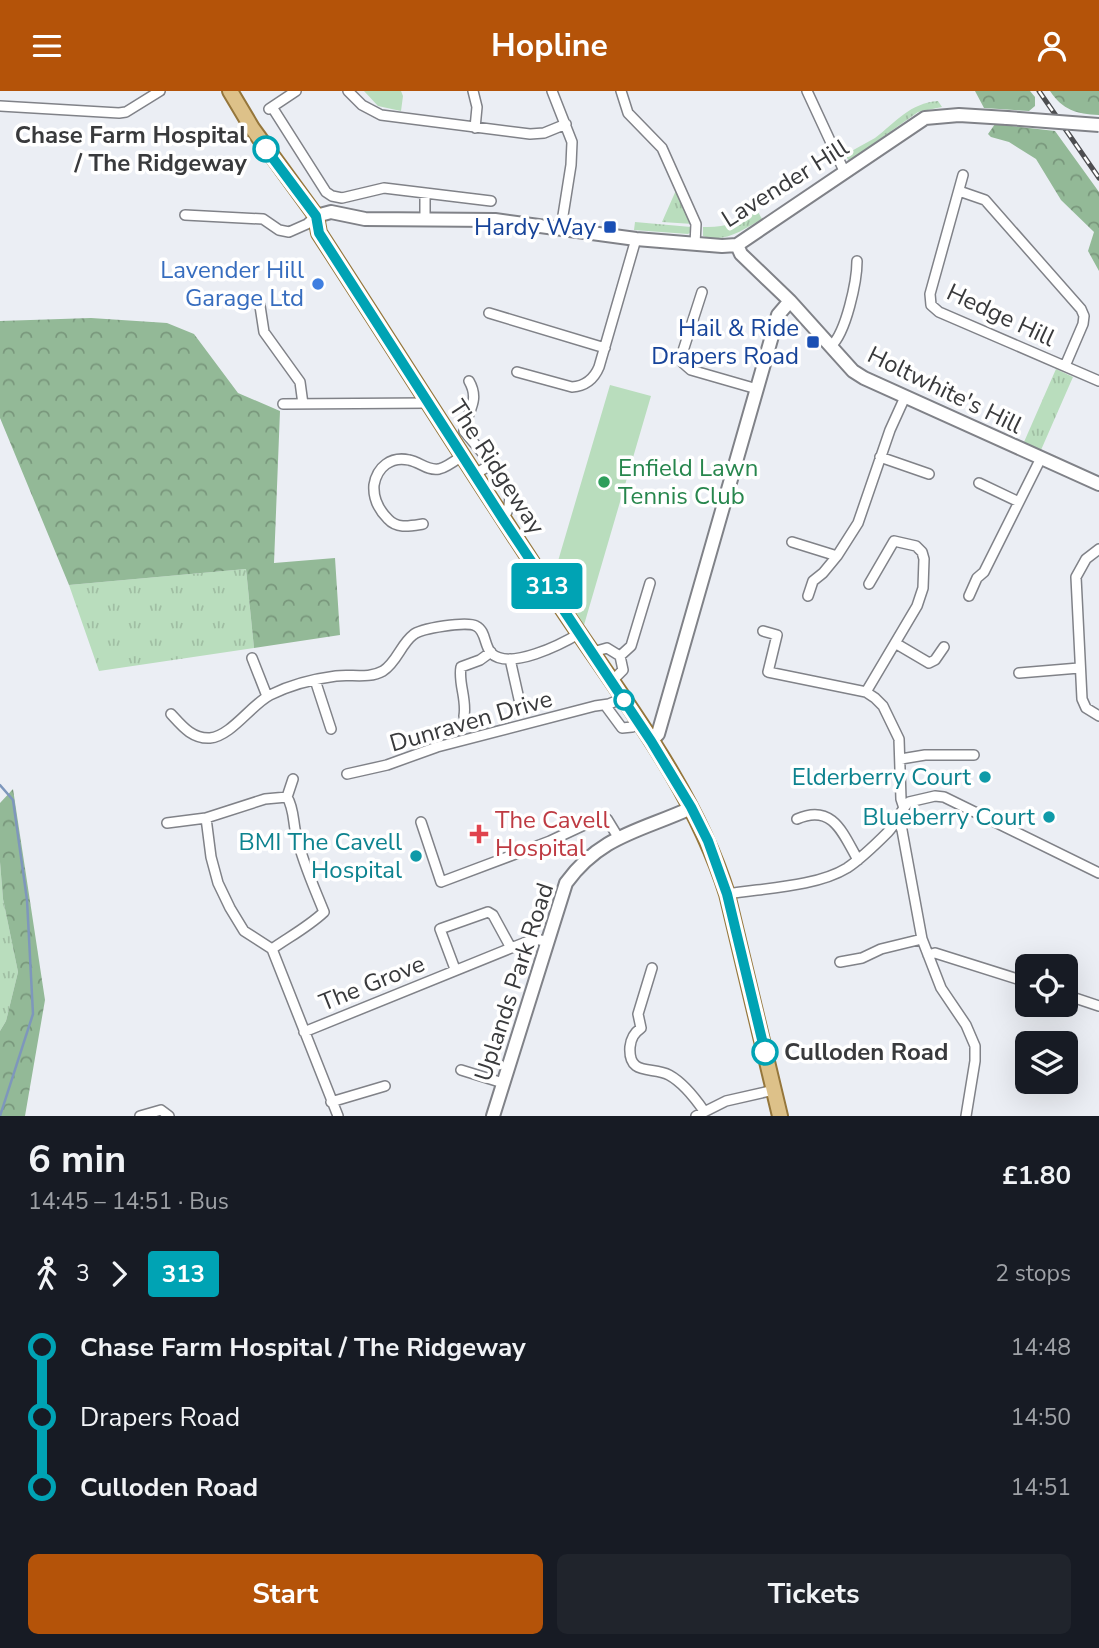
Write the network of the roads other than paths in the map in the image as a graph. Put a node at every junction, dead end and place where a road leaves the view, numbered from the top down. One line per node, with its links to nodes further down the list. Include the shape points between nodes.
1 (160, 91): 9 (street, via 119,113)
2 (230, 91): 19 (main road, The Ridgeway)
3 (296, 91): 16 (street, via 269,109 326,192 342,198 384,188)
4 (348, 91): 12 (street, via 381,115)
5 (473, 91): 12 (street)
6 (552, 91): 10 (street)
7 (621, 91): 23 (street, via 628,113 662,148 696,223)
8 (807, 91): 13 (street)
9 (0, 106)
10 (566, 124): 12 (street, via 537,134); 21 (street, via 572,150)
11 (1099, 125): 13 (street, Lavender Hill, bridge, via 960,115 925,118)
12 (475, 128)
13 (845, 173): 24 (street, Lavender Hill)
14 (963, 175): 15 (street, Hedge Hill)
15 (959, 191): 32 (street, via 985,200 1081,309 1083,324); 32 (street, Hedge Hill, via 930,294 931,305)
16 (425, 193): 17 (street); 20 (street)
17 (491, 201)
18 (185, 215): 19 (street, via 263,219 289,232)
19 (316, 216): 20 (street, Lavender Hill, via 331,212 365,219); 38 (main road, The Ridgeway, via 319,233)
20 (425, 220): 21 (street, Lavender Hill, via 495,220)
21 (561, 228): 22 (street, Lavender Hill)
22 (636, 239): 23 (street, Lavender Hill); 31 (street)
23 (695, 244): 24 (street, Lavender Hill)
24 (737, 244): 27 (street, Holtwhite's Hill, via 741,254)
25 (857, 261): 30 (street, via 841,332)
26 (702, 292): 36 (street, via 682,363 691,370)
27 (790, 301): 30 (street, Holtwhite's Hill); 36 (street, via 779,315)
28 (260, 306): 40 (street, via 264,332 300,383)
29 (489, 313): 31 (street)
30 (831, 346): 37 (street, Holtwhite's Hill, via 853,371)
31 (605, 348): 33 (street, via 597,373 579,387)
32 (1065, 366): 35 (street, Hedge Hill)
33 (517, 372)
34 (469, 381): 44 (street, via 472,411 464,431)
35 (1099, 381)
36 (757, 389): 82 (street, via 658,734)
37 (905, 397): 42 (street); 43 (street, Holtwhite's Hill)
38 (429, 403): 40 (street); 41 (main road, The Ridgeway)
39 (283, 404): 40 (street)
40 (303, 404)
41 (463, 455): 45 (main road, The Ridgeway); 51 (street, via 440,469 427,469 407,459 379,469 374,492 382,512 399,526)
42 (880, 457): 46 (street); 54 (street, via 858,523)
43 (1041, 458): 48 (street, Holtwhite's Hill); 49 (street)
44 (489, 467): 45 (street); 50 (street, via 510,491 510,508)
45 (475, 474): 50 (main road, The Ridgeway)
46 (929, 474)
47 (979, 483): 49 (street)
48 (1099, 484)
49 (1019, 502): 58 (street)
50 (503, 519): 60 (main road, The Ridgeway)
51 (423, 524)
52 (792, 541): 54 (street)
53 (1099, 549): 68 (street, via 1086,559 1076,577)
54 (837, 556): 57 (street, via 813,580)
55 (650, 583): 65 (street, via 631,646)
56 (869, 584): 61 (street, via 894,541 922,552 921,596)
57 (808, 596)
58 (969, 596)
59 (764, 631): 72 (street, via 777,635 768,672)
60 (580, 633): 64 (main road, The Ridgeway); 67 (street, via 557,647)
61 (895, 643): 62 (street, via 929,663); 72 (street)
62 (944, 647)
63 (491, 652): 67 (street); 70 (street, via 481,629 472,624 425,630 413,635 384,671); 78 (street, via 461,667)
64 (593, 652): 65 (street, via 607,648); 71 (main road, The Ridgeway)
65 (620, 656): 71 (street, via 623,670)
66 (252, 658): 73 (street)
67 (510, 660): 76 (street)
68 (1079, 668): 69 (street); 79 (street, via 1082,699)
69 (1020, 673)
70 (315, 680): 73 (street); 81 (street)
71 (612, 681): 74 (main road, The Ridgeway)
72 (866, 692): 84 (street, via 883,706 892,722)
73 (267, 696): 77 (street, via 221,735 209,738 186,731)
74 (623, 698): 75 (street, Dunraven Drive); 80 (main road, The Ridgeway)
75 (605, 705): 80 (street, via 622,728); 85 (street, Dunraven Drive)
76 (521, 708)
77 (171, 714)
78 (464, 716)
79 (1099, 716)
80 (639, 723): 82 (main road, The Ridgeway)
81 (331, 729)
82 (651, 741): 88 (main road, The Ridgeway)
83 (974, 755): 84 (street)
84 (901, 759): 89 (street)
85 (347, 774)
86 (293, 779): 87 (street)
87 (287, 797): 90 (street, via 265,799); 102 (street, via 306,866 328,912)
88 (691, 807): 95 (street, Uplands Park Road); 98 (main road, The Ridgeway)
89 (904, 808): 92 (street); 97 (street, via 913,800 944,797)
90 (206, 818): 94 (street); 102 (street, via 211,857 230,908 244,930)
91 (797, 819): 96 (street, via 830,818)
92 (898, 821): 96 (street); 99 (street)
93 (421, 822): 95 (street, via 441,882 595,820 607,819)
94 (167, 823)
95 (618, 837): 100 (street, Uplands Park Road, via 585,860 566,883)
96 (858, 860): 98 (street, via 819,879)
97 (1099, 873)
98 (727, 894): 114 (main road, The Ridgeway)
99 (922, 939): 103 (street); 104 (street)
100 (546, 941): 101 (street, The Grove, via 534,939); 112 (street, Uplands Park Road)
101 (511, 948): 106 (street, The Grove); 106 (street, The Grove, via 488,912 440,929)
102 (272, 949): 110 (street)
103 (928, 955): 107 (street, via 935,953); 122 (street, via 946,999 975,1046)
104 (840, 962)
105 (652, 968): 117 (street, via 638,1014 641,1028 630,1044 631,1056 642,1070 673,1077)
106 (455, 969): 110 (street, The Grove)
107 (1015, 978)
108 (1078, 999): 109 (street)
109 (1099, 1006)
110 (304, 1032): 115 (street)
111 (461, 1070): 112 (street)
112 (503, 1083): 120 (street, Uplands Park Road)
113 (385, 1086): 115 (street)
114 (774, 1090): 117 (street, via 726,1101); 121 (main road, The Ridgeway)
115 (331, 1102): 119 (street)
116 (165, 1113): 118 (street)
117 (700, 1113)
118 (140, 1116)
119 (338, 1116)
120 (493, 1116)
121 (780, 1116)
122 (966, 1116)

